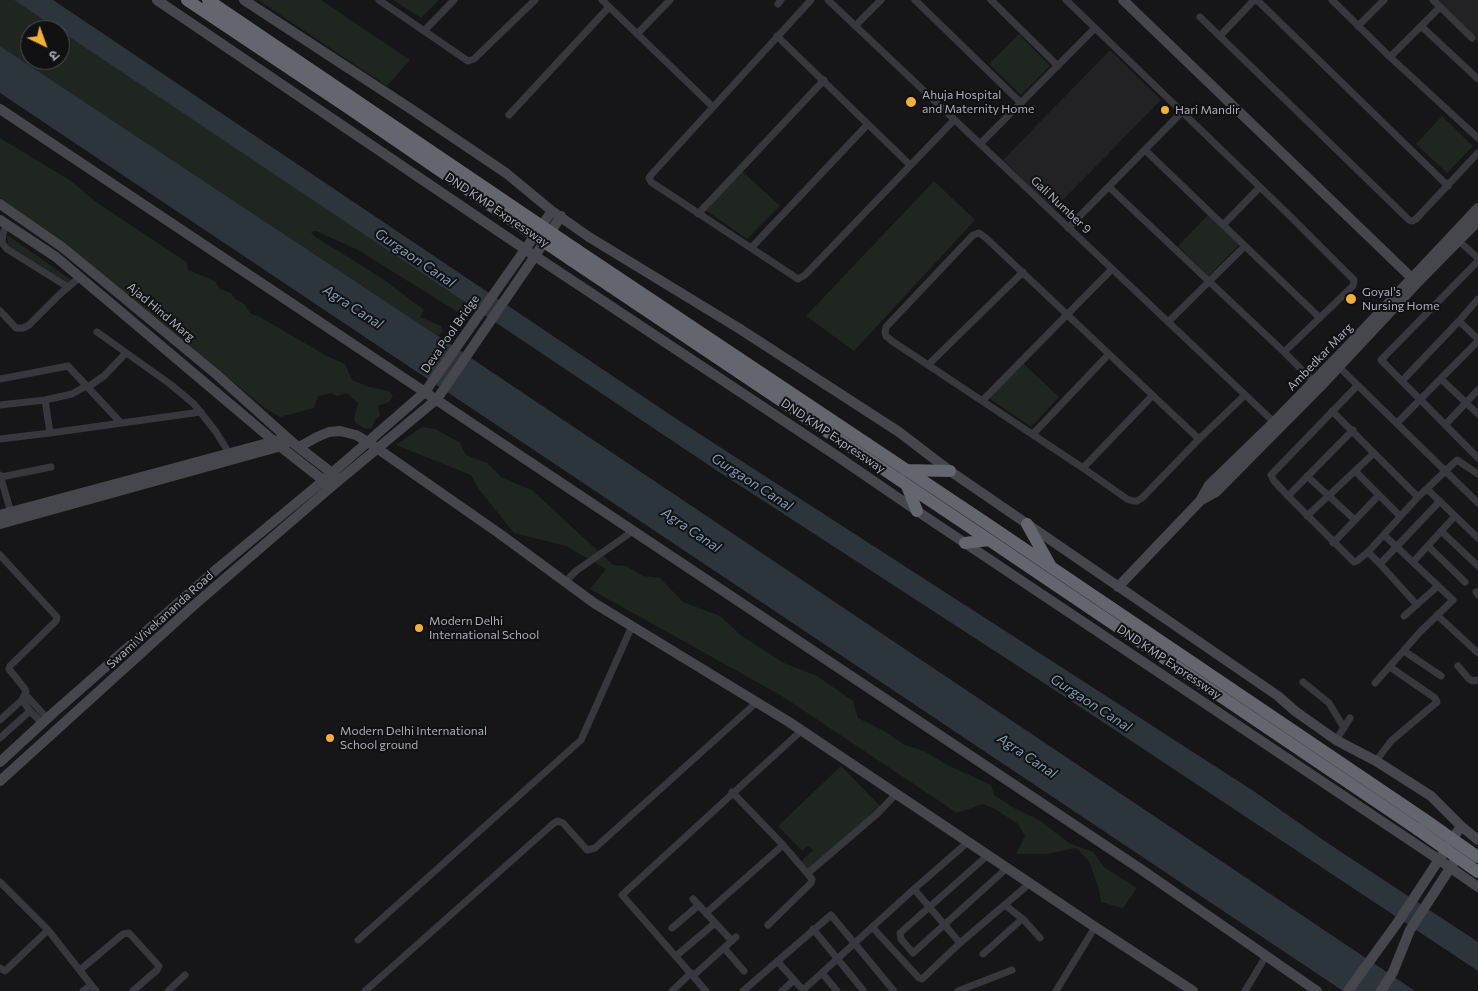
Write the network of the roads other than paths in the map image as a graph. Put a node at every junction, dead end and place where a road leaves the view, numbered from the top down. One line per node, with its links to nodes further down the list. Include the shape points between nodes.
1 (156, 0): 64 (street)
2 (187, 0): 54 (highway, DND KMP Expressway)
3 (208, 0): 54 (highway, DND KMP Expressway)
4 (244, 0): 55 (street, via 506,173)
5 (379, 0): 28 (street)
6 (454, 0): 28 (street)
7 (535, 0): 28 (street, via 471,61)
8 (602, 0): 21 (street)
9 (670, 0): 29 (street)
10 (810, 0): 30 (street)
11 (828, 0): 24 (street, Gali Number 9)
12 (881, 0): 24 (street)
13 (914, 0): 37 (street)
14 (990, 0): 34 (street)
15 (1066, 0): 27 (street)
16 (1123, 0): 72 (street)
17 (1256, 0): 31 (street); 49 (street)
18 (1332, 0): 25 (street)
19 (1384, 0): 25 (street)
20 (1433, 0): 22 (street)
21 (609, 7): 29 (street); 41 (street)
22 (1440, 7): 26 (street); 32 (street)
23 (1200, 17): 31 (street)
24 (855, 26): 42 (street, Gali Number 9)
25 (1358, 26): 33 (street)
26 (1421, 26): 33 (street); 35 (street)
27 (1096, 28): 34 (street); 40 (street)
28 (424, 31)
29 (637, 34): 38 (street)
30 (777, 36): 36 (street); 38 (street)
31 (1220, 36): 49 (street, via 1409,220 1416,219)
32 (1472, 38)
33 (1390, 57): 44 (street)
34 (1058, 66): 37 (street)
35 (1478, 79)
36 (824, 80): 43 (street); 56 (street)
37 (1021, 103): 45 (street)
38 (712, 106): 56 (street, via 649,178)
39 (0, 109): 94 (street)
40 (1182, 112): 46 (street); 51 (street)
41 (509, 115)
42 (954, 120): 45 (street, Gali Number 9); 48 (street)
43 (868, 124): 48 (street); 65 (street)
44 (1478, 138)
45 (980, 144): 60 (street, Gali Number 9)
46 (1145, 150): 50 (street); 59 (street)
47 (1478, 153): 49 (street)
48 (910, 165): 65 (street, via 802,278 796,278)
49 (1448, 186)
50 (1109, 187): 60 (street); 73 (street)
51 (1260, 187): 59 (street); 78 (street, via 1354,280 1353,286)
52 (0, 204): 116 (street, Ajad Hind Marg, via 62,247)
53 (1478, 208): 72 (street, Ambedkar Marg)
54 (512, 213): 124 (highway, DND KMP Expressway, bridge); 133 (highway, DND KMP Expressway, bridge)
55 (556, 214): 64 (street, Deva Pool Bridge); 67 (street); 126 (street, via 891,427)
56 (698, 214): 65 (street)
57 (1478, 220): 61 (street, Ambedkar Marg)
58 (3, 222): 71 (street); 74 (street, via 2,243 7,249)
59 (1223, 225): 62 (street)
60 (1068, 228): 69 (street, Gali Number 9)
61 (1459, 241): 66 (street); 72 (street, Ambedkar Marg)
62 (1244, 246): 73 (street); 78 (street)
63 (1478, 246): 66 (street)
64 (524, 248): 67 (street); 94 (street, Deva Pool Bridge)
65 (751, 248)
66 (1472, 252): 68 (street)
67 (535, 256): 97 (street); 141 (street)
68 (1478, 260): 91 (street, via 1382,357 1382,362)
69 (1112, 269): 77 (street); 80 (street, Gali Number 9)
70 (1022, 272): 77 (street); 87 (street); 87 (street, via 982,235 973,235 886,327 886,336)
71 (80, 277): 74 (street); 118 (street)
72 (1414, 280): 86 (street, Ambedkar Marg)
73 (1209, 281): 80 (street); 84 (street)
74 (68, 287): 76 (street, via 23,328 16,328)
75 (1478, 298): 79 (street)
76 (0, 311)
77 (1067, 315): 85 (street); 101 (street)
78 (1320, 318): 84 (street)
79 (1459, 321): 82 (street); 91 (street)
80 (1168, 322): 96 (street, Gali Number 9)
81 (97, 332): 83 (street)
82 (1478, 340): 89 (street)
83 (126, 352): 93 (street, via 104,376); 105 (street)
84 (1284, 352): 90 (street)
85 (1109, 354): 98 (street); 113 (street)
86 (1336, 364): 90 (street, Ambedkar Marg); 92 (street); 109 (street, Ambedkar Marg)
87 (928, 365): 101 (street)
88 (0, 379): 93 (street, via 68,366)
89 (1441, 379): 100 (street); 102 (street)
90 (1313, 381): 109 (street, Ambedkar Marg)
91 (1402, 381): 100 (street)
92 (1357, 386): 104 (street); 107 (street)
93 (87, 387): 99 (street); 108 (street)
94 (427, 388): 97 (street); 117 (street, Deva Pool Bridge)
95 (1478, 390): 102 (street)
96 (1245, 395): 109 (street, Gali Number 9); 115 (street)
97 (439, 396): 119 (street); 150 (street)
98 (1152, 396): 115 (street); 125 (street)
99 (45, 400): 103 (street); 112 (street)
100 (1420, 400): 107 (street); 110 (street)
101 (982, 401): 113 (street)
102 (1466, 403): 106 (street); 110 (street)
103 (0, 405)
104 (1332, 411): 111 (street); 136 (street, via 1272,472 1272,477)
105 (201, 412): 108 (street); 120 (street)
106 (1478, 414)
107 (1396, 423): 128 (street)
108 (121, 424): 112 (street)
109 (1276, 424): 167 (street, Ambedkar Marg, via 1216,492 1200,501)
110 (1446, 425): 122 (street)
111 (1352, 430): 121 (street); 131 (street)
112 (50, 433): 114 (street)
113 (1033, 434): 125 (street)
114 (0, 439)
115 (1199, 440): 125 (street, via 1137,501 1126,499)
116 (293, 442): 117 (street, via 340,431); 118 (street); 132 (street, Ajad Hind Marg)
117 (368, 442): 119 (street); 132 (street, Deva Pool Bridge)
118 (278, 444): 120 (street); 132 (street); 143 (street)
119 (378, 448): 132 (street); 165 (street)
120 (229, 453): 143 (street)
121 (1374, 453): 127 (street); 138 (street)
122 (1477, 455)
123 (51, 467): 130 (street)
124 (902, 467): 126 (highway); 164 (highway, DND KMP Expressway)
125 (1084, 468)
126 (950, 471): 149 (street)
127 (1355, 471): 135 (street); 137 (street)
128 (1446, 471): 129 (street, via 1457,460); 134 (street); 139 (street)
129 (1478, 474)
130 (0, 476): 143 (street)
131 (1307, 476): 136 (street); 137 (street)
132 (332, 480): 186 (street, via 218,568); 193 (street, Swami Vivekananda Road)
133 (907, 486): 141 (highway); 154 (highway, DND KMP Expressway)
134 (1427, 489): 138 (street); 140 (street)
135 (1379, 495): 145 (street); 147 (street)
136 (1288, 496): 144 (street)
137 (1328, 496): 144 (street); 147 (street)
138 (1418, 497): 145 (street)
139 (1477, 500)
140 (1440, 501): 146 (street); 157 (street)
141 (918, 512): 155 (street)
142 (0, 515): 143 (street)
143 (12, 516): 148 (street)
144 (1307, 516): 156 (street)
145 (1400, 516): 152 (street)
146 (1455, 516): 151 (street); 153 (street)
147 (1355, 520): 156 (street)
148 (0, 524)
149 (1027, 524): 164 (highway); 167 (street)
150 (633, 531): 165 (street); 233 (street, via 1134,864)
151 (1441, 531): 158 (street); 163 (street)
152 (1384, 535): 157 (street); 159 (street)
153 (1478, 538)
154 (989, 540): 155 (highway); 196 (highway, DND KMP Expressway)
155 (965, 543): 203 (street)
156 (1333, 543): 159 (street, via 1354,562)
157 (1397, 546): 161 (street); 162 (street)
158 (1428, 546): 161 (street); 166 (street)
159 (1368, 552): 162 (street)
160 (0, 555): 181 (street, via 57,617 10,666 25,689)
161 (1413, 562): 168 (street)
162 (1380, 564): 169 (street)
163 (1478, 566)
164 (1051, 568): 196 (highway, DND KMP Expressway)
165 (565, 582): 172 (street)
166 (1465, 582)
167 (1118, 586): 190 (street)
168 (1438, 586): 169 (street); 170 (street, via 1453,600)
169 (1417, 605): 171 (street)
170 (1437, 615): 173 (street); 174 (street)
171 (1404, 616)
172 (632, 626): 182 (street); 227 (street, via 581,740)
173 (1404, 651): 176 (street); 177 (street)
174 (1478, 653)
175 (1458, 666): 178 (street, via 1469,679)
176 (1390, 667): 180 (street); 191 (street, via 1437,702 1391,741)
177 (1441, 676)
178 (1478, 680)
179 (1303, 682): 187 (street, via 1329,703)
180 (1375, 683)
181 (23, 697): 183 (street); 185 (street); 186 (street)
182 (757, 702): 188 (street); 250 (street, via 595,848 588,850 563,823 554,823)
183 (30, 711): 186 (street); 189 (street)
184 (1350, 718): 187 (street)
185 (0, 720)
186 (44, 720): 192 (street)
187 (1344, 728): 190 (street)
188 (802, 730): 194 (street); 195 (street)
189 (0, 738)
190 (1336, 740): 191 (street)
191 (1376, 761): 197 (street, via 1431,796)
192 (0, 762)
193 (0, 781)
194 (732, 792): 200 (street); 232 (street, via 622,895)
195 (896, 794): 199 (street); 207 (street)
196 (1420, 824): 202 (highway, DND KMP Expressway, bridge); 206 (highway, DND KMP Expressway, bridge)
197 (1461, 826): 198 (street); 203 (street)
198 (1476, 838): 204 (street)
199 (968, 842): 201 (street); 211 (street)
200 (784, 846): 207 (street); 216 (street)
201 (988, 855): 205 (street); 215 (street)
202 (1478, 857)
203 (1438, 859): 204 (street); 263 (street)
204 (1451, 867): 210 (street); 264 (street, via 1410,930 1394,972)
205 (1007, 868): 209 (street); 219 (street)
206 (1478, 872)
207 (808, 874): 220 (street, via 812,878 811,883)
208 (1, 884): 225 (street)
209 (1029, 884): 213 (street); 222 (street)
210 (1478, 887)
211 (914, 888): 215 (street); 221 (street)
212 (693, 899): 214 (street)
213 (1005, 904): 217 (street); 228 (street)
214 (699, 905): 216 (street); 223 (street)
215 (929, 908): 219 (street); 219 (street, via 900,934 901,940 913,953)
216 (706, 913): 218 (street)
217 (1022, 919): 226 (street); 231 (street)
218 (715, 923): 230 (street, via 734,939); 232 (street)
219 (944, 924): 228 (street)
220 (768, 925)
221 (872, 927): 228 (street, via 920,979); 229 (street)
222 (1095, 927): 259 (street); 260 (street)
223 (672, 928)
224 (814, 929): 229 (street, via 831,915); 234 (street); 235 (street)
225 (48, 930): 236 (street); 238 (street)
226 (1040, 938)
227 (358, 940)
228 (960, 943)
229 (853, 944): 234 (street); 257 (street)
230 (724, 948): 239 (street); 242 (street)
231 (983, 954)
232 (676, 956): 242 (street)
233 (1266, 956): 261 (street); 262 (street)
234 (837, 959): 240 (street); 245 (street)
235 (777, 961): 243 (street); 253 (street)
236 (80, 970): 244 (street); 248 (street, via 127,932 159,966)
237 (1012, 970): 258 (street)
238 (2, 971)
239 (744, 971)
240 (822, 973): 255 (street); 256 (street)
241 (185, 975): 249 (street)
242 (692, 975): 251 (street); 252 (street)
243 (794, 980): 254 (street); 255 (street)
244 (91, 985): 246 (street); 247 (street)
245 (863, 990)
246 (83, 991)
247 (96, 991)
248 (133, 991)
249 (168, 991)
250 (365, 991)
251 (672, 991)
252 (706, 991)
253 (743, 991)
254 (782, 991)
255 (804, 991)
256 (837, 991)
257 (894, 991)
258 (958, 991)
259 (1056, 991)
260 (1193, 991)
261 (1245, 991)
262 (1316, 991)
263 (1348, 991)
264 (1381, 991)

